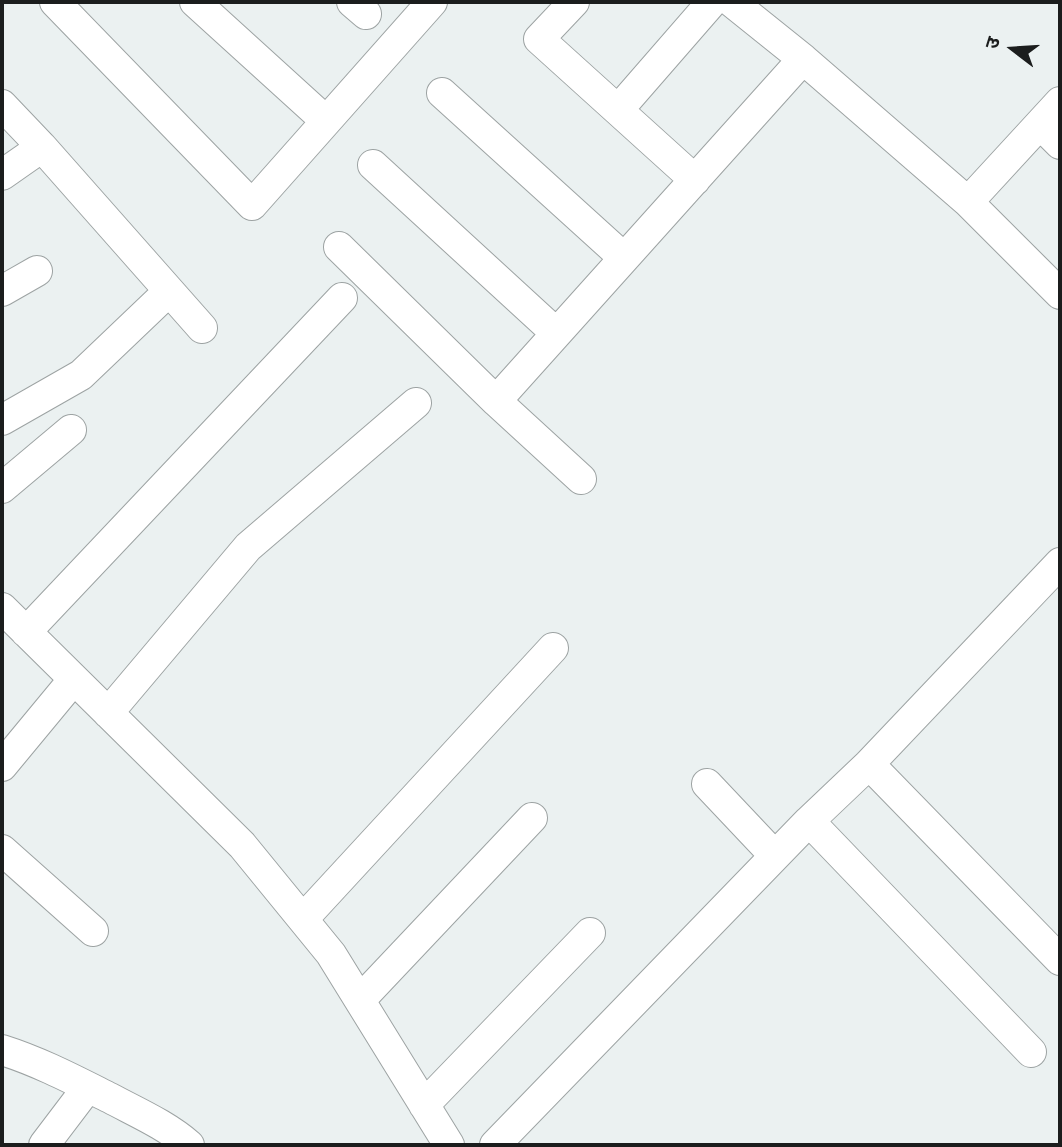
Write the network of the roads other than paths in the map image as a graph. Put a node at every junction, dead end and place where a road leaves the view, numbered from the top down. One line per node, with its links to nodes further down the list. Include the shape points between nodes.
1 (195, 2): 11 (street)
2 (432, 2): 11 (street)
3 (574, 2): 10 (street, via 539,39)
4 (712, 2): 10 (street)
5 (732, 2): 7 (street)
6 (73, 8): 11 (street, via 252,205)
7 (803, 59): 16 (street); 17 (street)
8 (442, 93): 19 (street)
9 (2, 105): 13 (street)
10 (618, 110): 16 (street)
11 (326, 121)
12 (1054, 123): 17 (street)
13 (42, 147): 15 (street); 22 (street)
14 (373, 164): 26 (street)
15 (2, 175)
16 (695, 180): 19 (street)
17 (968, 202): 23 (street)
18 (340, 247): 27 (street)
19 (624, 258): 26 (street)
20 (37, 271): 21 (street)
21 (2, 291)
22 (168, 292): 25 (street); 29 (street, via 81,375)
23 (1060, 294)
24 (342, 298): 35 (street)
25 (202, 328)
26 (556, 333): 27 (street)
27 (496, 401): 31 (street)
28 (416, 402): 38 (street, via 248,547)
29 (2, 420)
30 (71, 430): 32 (street)
31 (581, 480)
32 (2, 488)
33 (1060, 563): 39 (street)
34 (2, 608): 35 (street)
35 (26, 632): 37 (street)
36 (553, 648): 46 (street)
37 (74, 680): 38 (street); 40 (street)
38 (108, 713): 46 (street, via 242,845)
39 (869, 764): 43 (street); 49 (street)
40 (2, 766)
41 (708, 784): 45 (street)
42 (533, 818): 50 (street)
43 (809, 821): 45 (street); 52 (street)
44 (2, 850): 47 (street)
45 (775, 856): 58 (street)
46 (303, 919): 50 (street)
47 (93, 931)
48 (590, 933): 54 (street)
49 (1060, 960)
50 (360, 1000): 54 (street)
51 (2, 1050): 53 (street)
52 (1031, 1052)
53 (88, 1087): 56 (street); 57 (street, via 171,1130)
54 (424, 1105): 55 (street)
55 (447, 1144)
56 (44, 1145)
57 (189, 1145)
58 (495, 1145)

